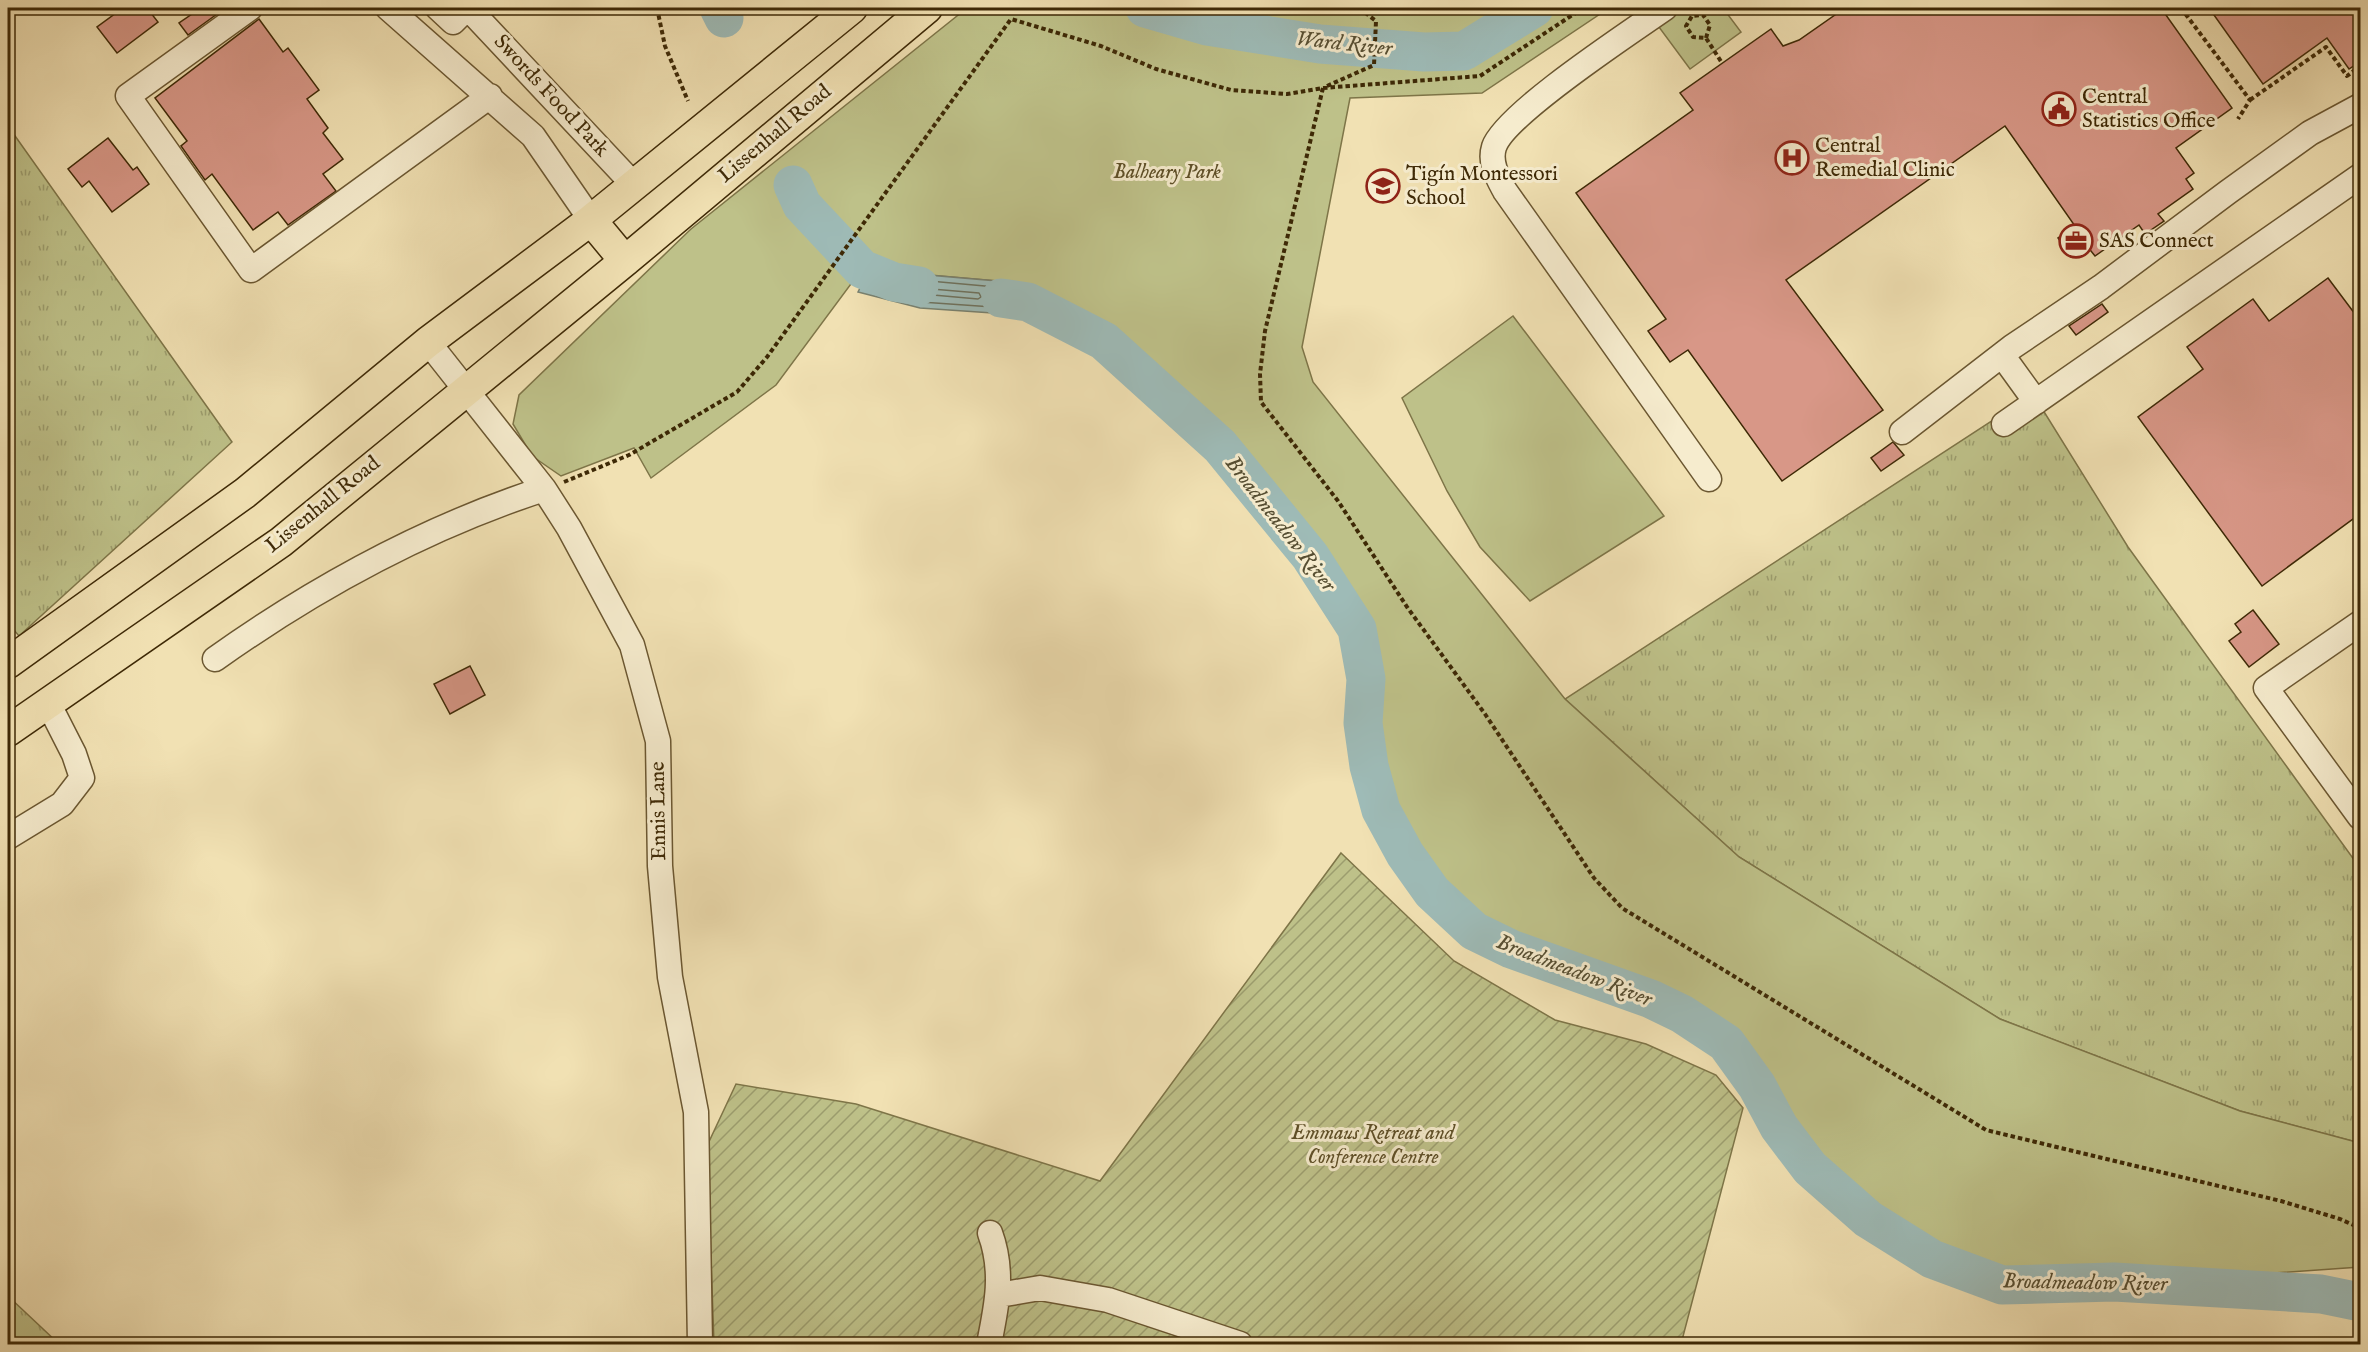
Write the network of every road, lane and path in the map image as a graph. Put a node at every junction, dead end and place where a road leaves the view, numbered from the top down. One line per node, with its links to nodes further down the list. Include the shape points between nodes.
1 (250, 8): 16 (street, via 128,96 251,270)
2 (388, 8): 16 (street)
3 (438, 8): 4 (street, via 453,22)
4 (467, 8): 22 (street, Swords Food Park)
5 (657, 8): 18 (path, via 665,46)
6 (852, 8): 22 (main road)
7 (927, 8): 24 (main road, Lissenhall Road)
8 (1359, 8): 15 (path, via 1376,21 1374,65)
9 (1583, 8): 15 (path, via 1480,76)
10 (1665, 8): 31 (street, via 1509,124 1494,148 1494,170)
11 (2181, 8): 17 (path)
12 (1706, 38): 12 (path, via 1693,37 1686,26 1692,16 1703,15 1710,25); 13 (path)
13 (1722, 63)
14 (2361, 66): 17 (path, via 2346,76 2326,47)
15 (1323, 88): 32 (path, via 1287,94 1231,90 1156,69 1101,46 1011,19 767,357 737,392 629,455); 40 (path, via 1265,331 1261,402 1338,501 1594,878 1622,908 1986,1130 2281,1201)
16 (490, 96): 23 (street, via 533,136)
17 (2250, 100): 20 (path)
18 (688, 101)
19 (2361, 106): 26 (street, via 2310,134)
20 (2238, 119)
21 (2361, 176): 28 (street)
22 (634, 185): 23 (main road)
23 (591, 220): 24 (main road); 25 (main road)
24 (625, 261): 27 (main road, Lissenhall Road)
25 (428, 342): 27 (street, Ennis Lane); 35 (main road, via 245,493)
26 (2002, 355): 28 (street); 30 (street)
27 (464, 390): 32 (street, Ennis Lane); 36 (main road, Lissenhall Road, via 281,542)
28 (2036, 402): 29 (street)
29 (2004, 424)
30 (1902, 432)
31 (1709, 479)
32 (544, 489): 34 (street, via 415,541 281,612); 43 (street, Ennis Lane, via 632,645 658,741 660,866 670,977 696,1112)
33 (2361, 623): 38 (street, via 2266,688)
34 (215, 659)
35 (8, 663)
36 (48, 703): 37 (main road, Lissenhall Road); 39 (street, via 82,778 62,804)
37 (8, 731)
38 (2361, 817)
39 (8, 837)
40 (2361, 1228)
41 (990, 1233): 42 (street, via 998,1254)
42 (999, 1295): 44 (street); 45 (street, via 1040,1288 1108,1300)
43 (700, 1344)
44 (989, 1344)
45 (1240, 1344)

